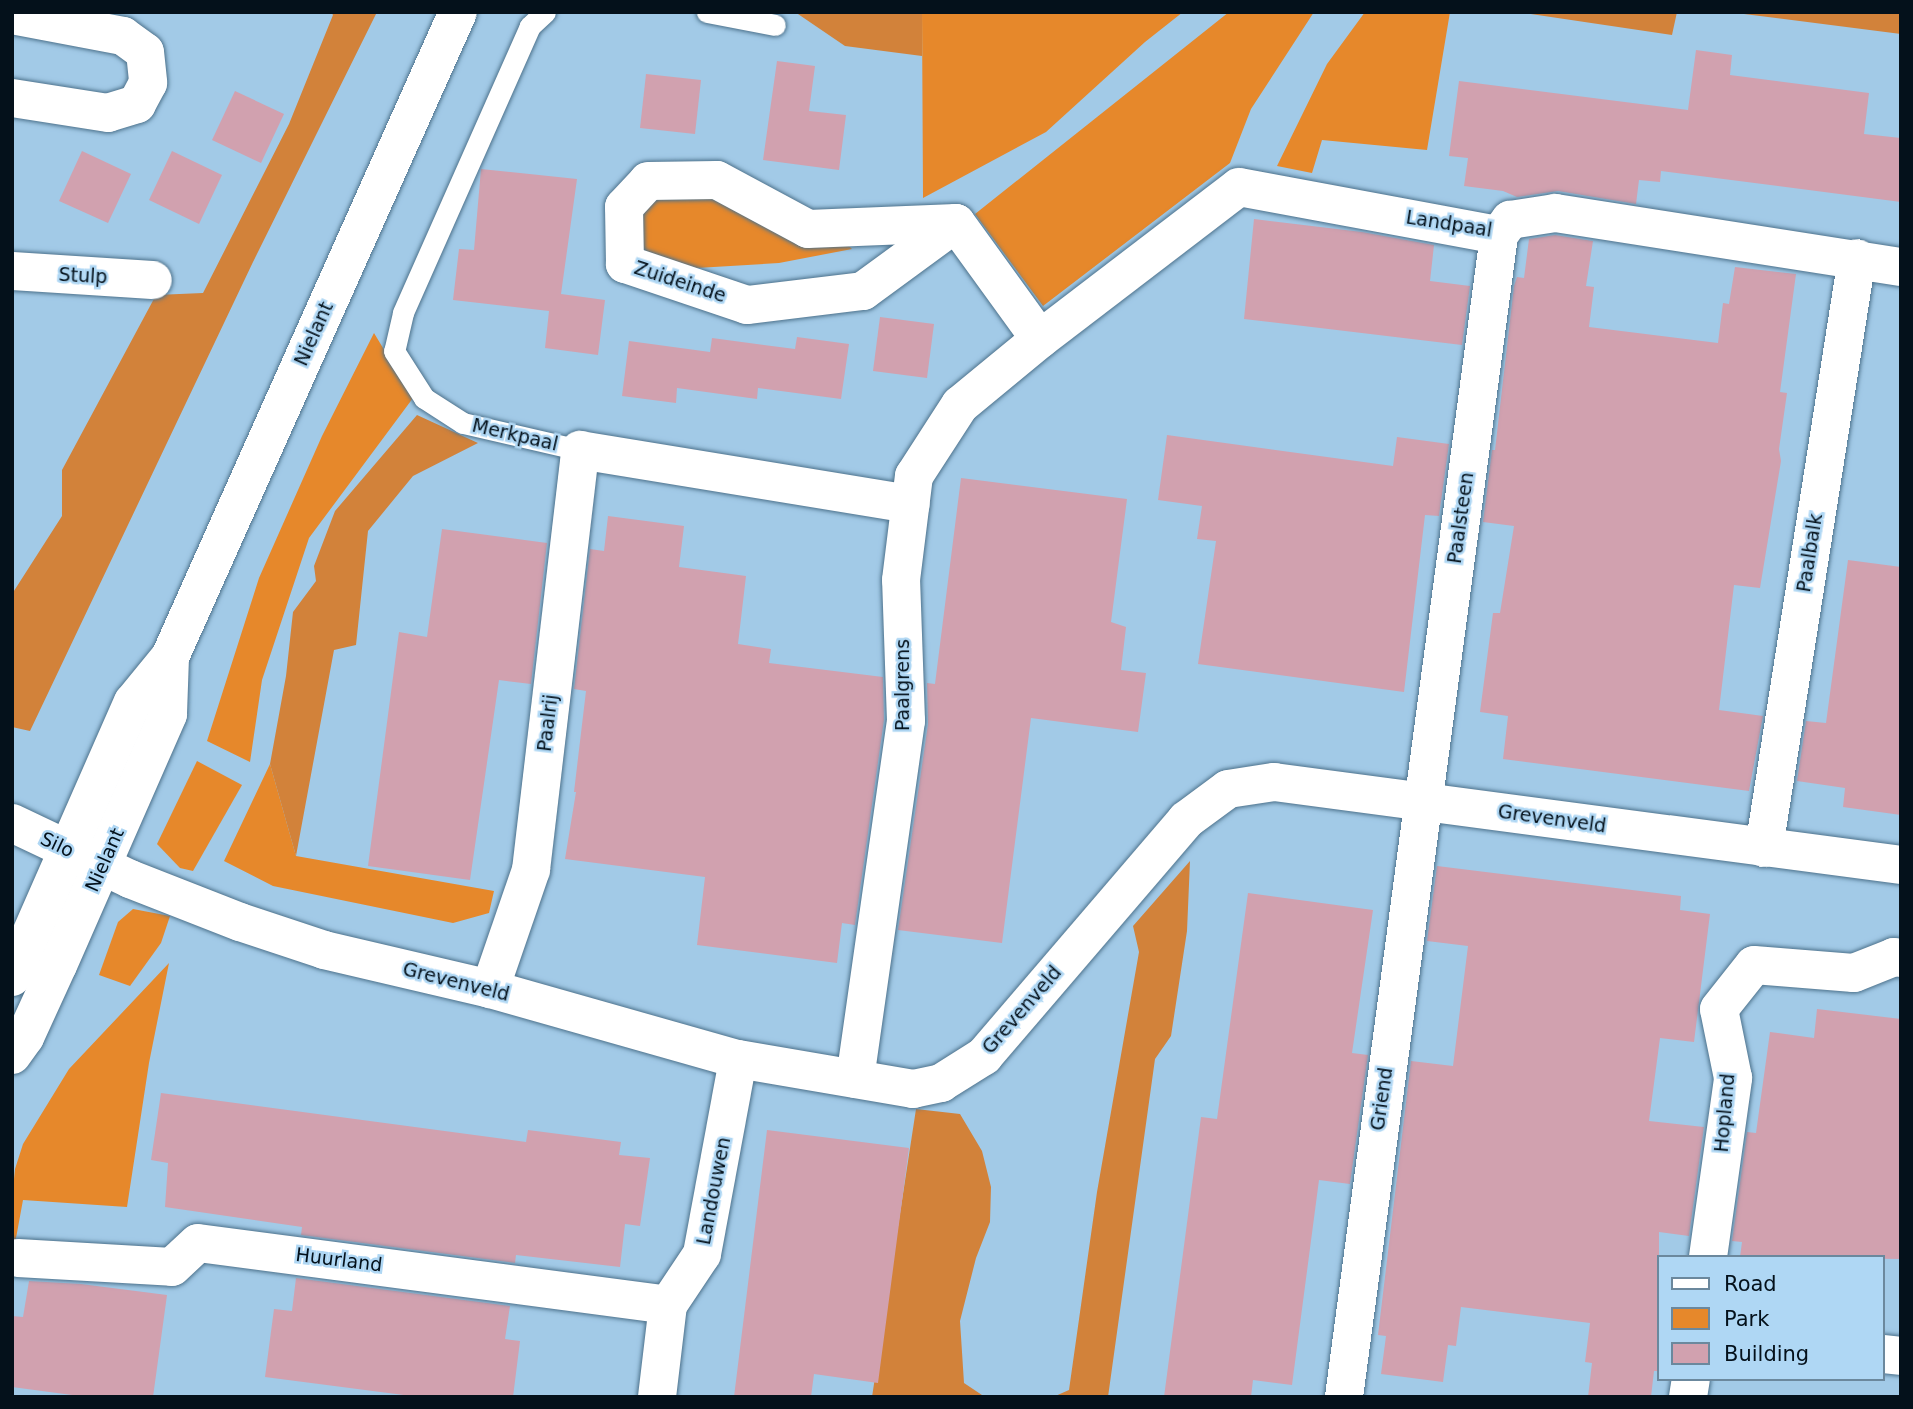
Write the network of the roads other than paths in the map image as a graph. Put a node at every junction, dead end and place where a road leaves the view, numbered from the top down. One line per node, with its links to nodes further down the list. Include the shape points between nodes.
1 (458, 12): 16 (street, Nielant)
2 (545, 12): 14 (lane, Merkpaal, via 530,26 403,313 394,351 424,398 463,423)
3 (707, 12): 5 (lane)
4 (12, 15): 6 (street, via 123,36 145,52 149,83 137,104 108,113)
5 (775, 25)
6 (12, 98)
7 (956, 223): 7 (street, Zuideinde, via 808,229 717,180 648,181 624,207 625,264 747,304 863,291); 13 (street)
8 (1499, 235): 9 (street, Landpaal, via 1510,220 1555,213); 13 (street, Landpaal, via 1239,187); 17 (street, Paalsteen)
9 (1857, 258): 10 (street, Landpaal); 19 (street, Paalbalk)
10 (1901, 267)
11 (12, 271): 12 (street, Stulp)
12 (153, 280)
13 (1040, 339): 15 (street, Paalgrens, via 960,405 914,476)
14 (580, 450): 15 (street, Merkpaal); 25 (street, Paalrij, via 531,870)
15 (911, 504): 28 (street, Paalgrens, via 901,580 906,721)
16 (170, 657): 20 (street, Nielant, via 133,702); 22 (street, Nielant, via 168,714)
17 (1423, 802): 19 (street, Grevenveld); 28 (street, Grevenveld, via 1274,782 1228,789 1186,820 984,1056 941,1083 913,1089); 32 (street, Griend)
18 (12, 823): 20 (street, Silo)
19 (1764, 848): 21 (street, Grevenveld)
20 (67, 850): 22 (street, Silo); 24 (street, Nielant)
21 (1901, 865)
22 (102, 866): 25 (street, Grevenveld, via 240,922 324,950); 26 (street, Nielant, via 25,1037)
23 (1901, 958): 29 (street, Hopland, via 1854,973 1754,965 1719,1009 1732,1078)
24 (12, 977)
25 (490, 989): 27 (street, Grevenveld)
26 (12, 1055)
27 (738, 1059): 28 (street, Grevenveld); 31 (street, Landouwen, via 702,1254)
28 (855, 1079)
29 (1708, 1255)
30 (18, 1258): 31 (street, Huurland, via 172,1267 198,1243)
31 (668, 1305): 33 (street, Landouwen)
32 (1349, 1396)
33 (657, 1397)

